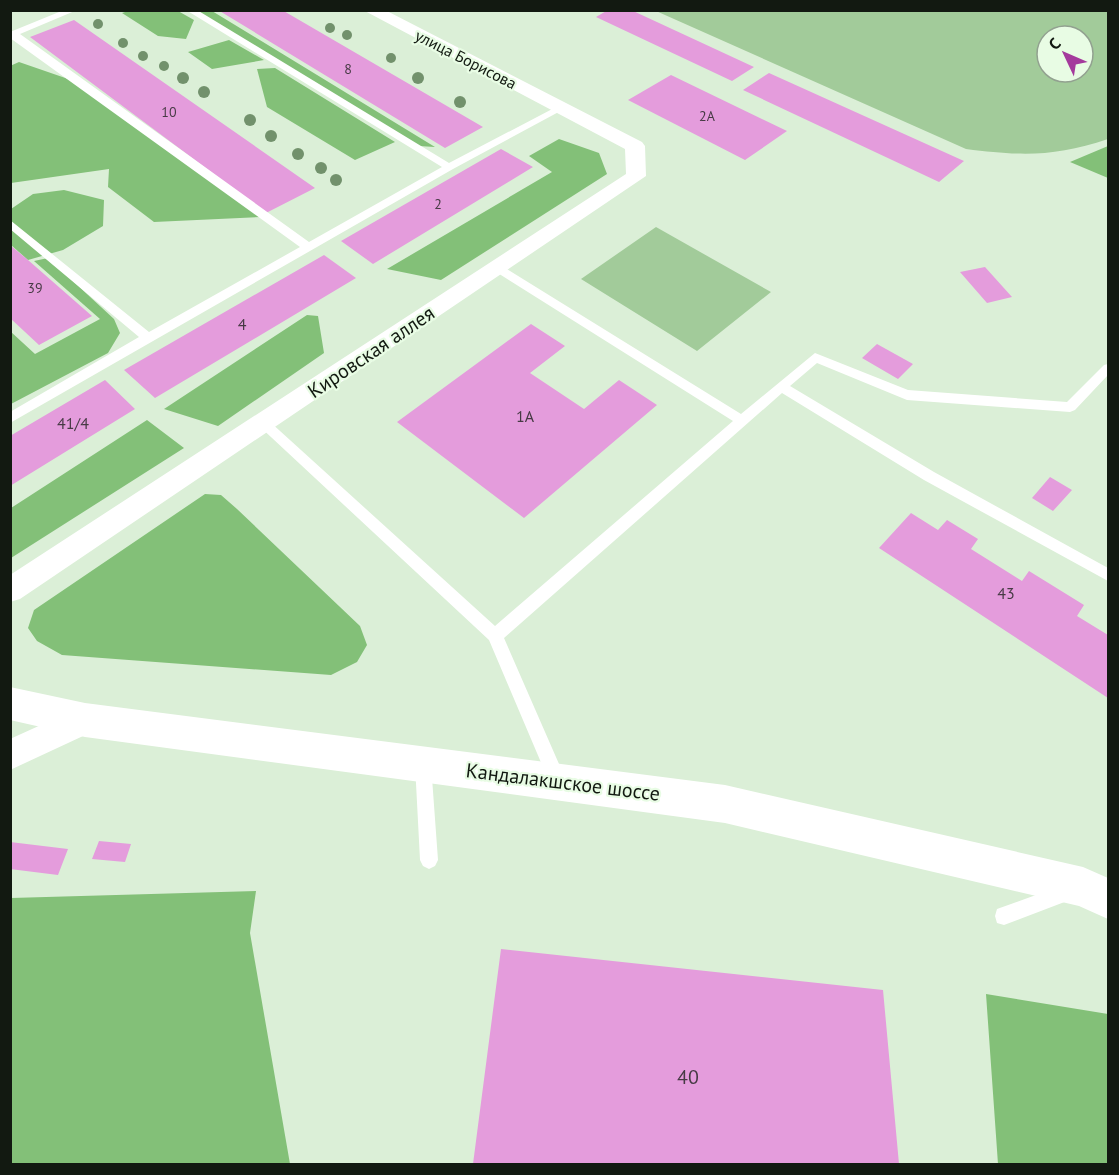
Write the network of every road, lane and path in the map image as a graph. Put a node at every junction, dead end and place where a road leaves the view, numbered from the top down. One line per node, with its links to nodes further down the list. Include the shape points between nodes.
1 (73, 10): 4 (lane)
2 (190, 10): 6 (lane)
3 (371, 10): 5 (street, улица Борисова)
4 (12, 34): 8 (lane)
5 (561, 108): 6 (lane); 9 (street, Кировская аллея, via 635,146 636,176)
6 (448, 167): 8 (lane)
7 (10, 223): 10 (lane)
8 (308, 247): 10 (lane)
9 (497, 267): 14 (lane); 15 (street, Кировская аллея)
10 (148, 338): 13 (lane)
11 (1108, 368): 12 (lane, via 1070,407 908,395 815,357)
12 (781, 386): 14 (lane); 16 (lane, via 928,476)
13 (10, 418)
14 (741, 420): 18 (lane)
15 (264, 424): 17 (street, Кировская аллея); 18 (lane)
16 (1108, 575)
17 (10, 590)
18 (495, 636): 23 (lane)
19 (10, 703): 20 (main road, Кандалакшское шоссе)
20 (85, 720): 21 (street); 22 (main road, Кандалакшское шоссе)
21 (10, 755)
22 (423, 764): 23 (main road, Кандалакшское шоссе); 24 (lane)
23 (557, 782): 25 (main road, Кандалакшское шоссе, via 725,804)
24 (429, 860)
25 (1096, 893): 26 (lane)
26 (1004, 916)

